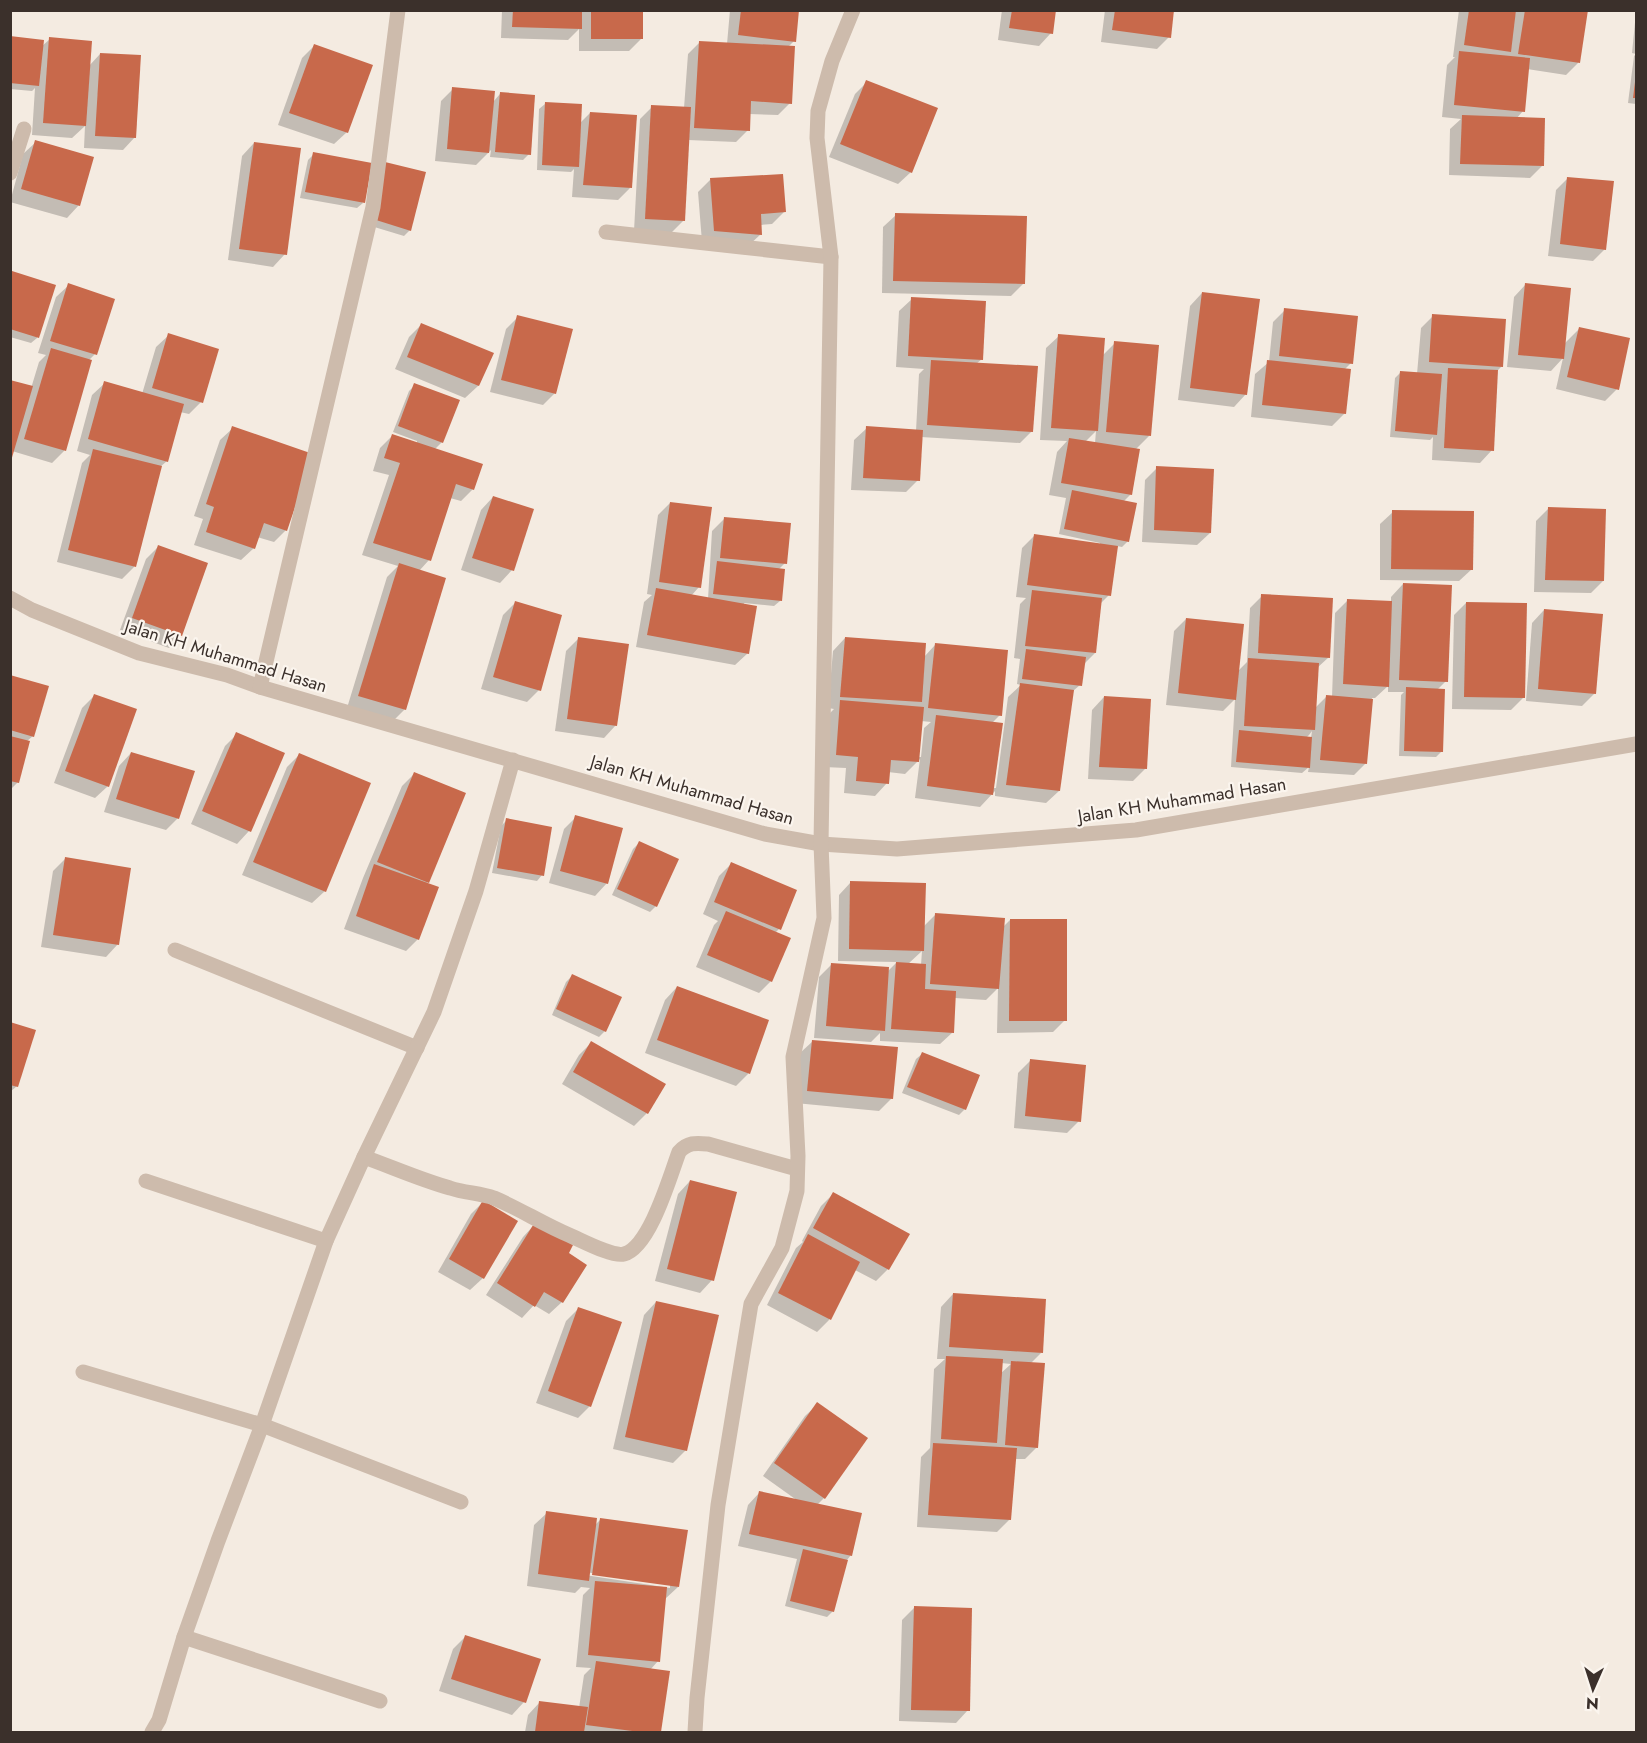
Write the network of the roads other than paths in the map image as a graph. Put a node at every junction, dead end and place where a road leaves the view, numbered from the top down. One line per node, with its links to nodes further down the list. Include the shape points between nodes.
1 (398, 10): 8 (street, via 373,207)
2 (853, 10): 6 (street, via 832,61 818,111 817,138)
3 (24, 129): 4 (street)
4 (10, 173)
5 (606, 232): 6 (street)
6 (831, 257): 11 (street)
7 (10, 598): 8 (street, Jalan KH Muhammad Hasan, via 139,652)
8 (260, 687): 10 (street, Jalan KH Muhammad Hasan)
9 (1636, 744): 11 (street, Jalan KH Muhammad Hasan, via 1136,830 897,849)
10 (513, 760): 11 (street, Jalan KH Muhammad Hasan, via 765,834); 13 (street, via 476,891 434,1012)
11 (821, 844): 15 (street, via 824,918 793,1057)
12 (175, 950): 13 (street)
13 (417, 1048): 14 (street)
14 (364, 1157): 15 (street, via 451,1189 495,1198 574,1237 623,1255 643,1237 685,1145 708,1144); 17 (street)
15 (797, 1169): 24 (street, via 797,1191 782,1248 751,1304 718,1505)
16 (146, 1181): 17 (street)
17 (326, 1241): 19 (street)
18 (83, 1372): 19 (street)
19 (262, 1425): 20 (street); 21 (street)
20 (461, 1502)
21 (184, 1637): 22 (street); 23 (street)
22 (380, 1701)
23 (152, 1732)
24 (695, 1732)

